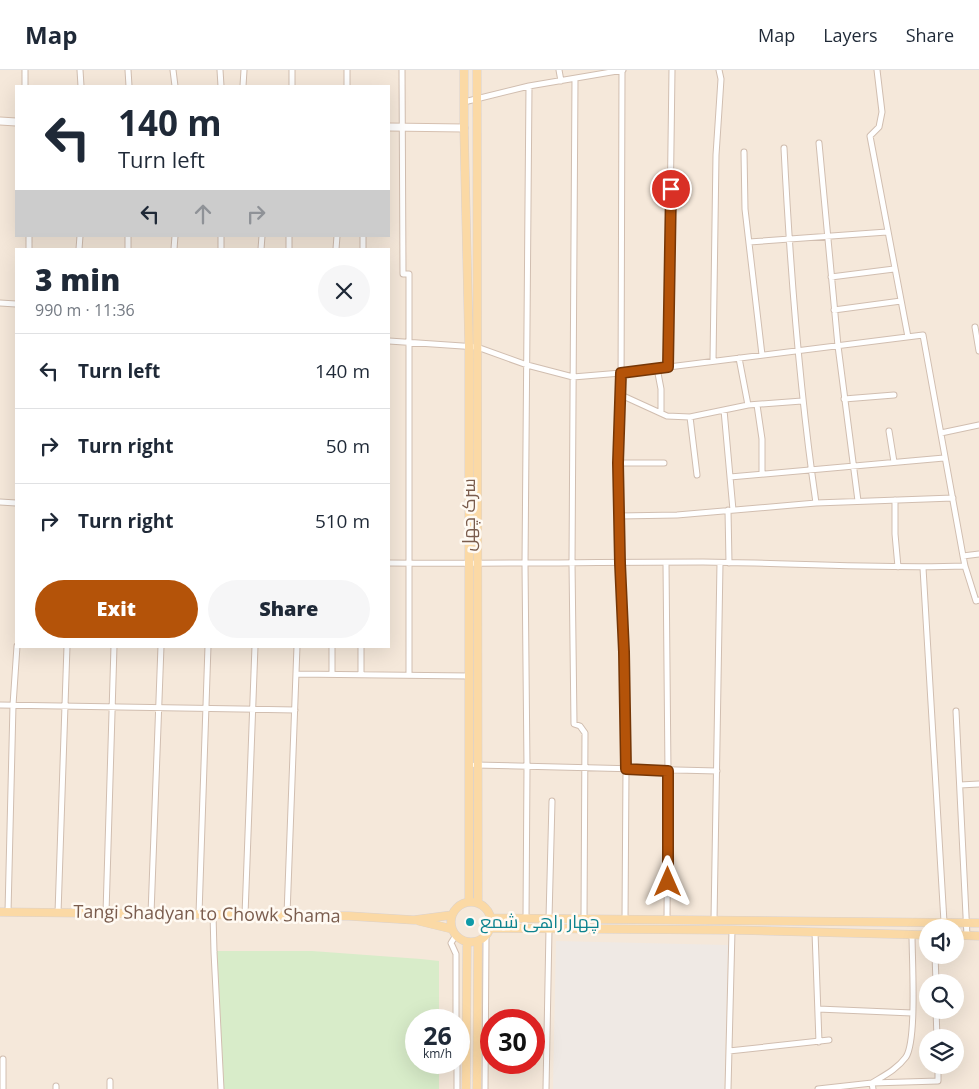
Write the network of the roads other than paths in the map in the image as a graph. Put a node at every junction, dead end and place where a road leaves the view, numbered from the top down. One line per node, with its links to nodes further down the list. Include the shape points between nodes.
1 (25, 70): 19 (street)
2 (80, 70): 20 (street)
3 (128, 70): 21 (street)
4 (173, 70): 22 (street)
5 (220, 70): 23 (street)
6 (244, 70): 24 (street)
7 (292, 70): 25 (street)
8 (347, 70): 26 (street)
9 (402, 70): 33 (street)
10 (464, 70): 29 (main road, سرک چهل)
11 (477, 70): 28 (main road)
12 (559, 70): 18 (street)
13 (622, 70): 17 (street); 63 (street)
14 (672, 70): 61 (street)
15 (719, 70): 59 (street)
16 (876, 70): 38 (street, via 882,112 880,127 870,136)
17 (575, 79): 18 (street); 64 (street)
18 (561, 81): 27 (street)
19 (25, 85)
20 (81, 85)
21 (129, 85)
22 (175, 85)
23 (221, 85)
24 (243, 85)
25 (292, 85)
26 (347, 85)
27 (528, 86): 28 (street); 60 (street)
28 (477, 100): 29 (street); 54 (main road)
29 (464, 102): 34 (main road, سرک چهل)
30 (0, 121): 31 (street)
31 (15, 122)
32 (390, 127): 33 (street)
33 (402, 127): 34 (street); 51 (street, via 403,274 409,274)
34 (464, 128): 52 (main road, سرک چهل)
35 (819, 143): 39 (street)
36 (784, 148): 40 (street)
37 (744, 152): 41 (street)
38 (887, 232): 39 (street); 42 (street)
39 (827, 237): 40 (street); 43 (street)
40 (788, 239): 41 (street); 55 (street)
41 (749, 242): 57 (street)
42 (894, 270): 43 (street); 44 (street)
43 (831, 277): 47 (street)
44 (901, 301): 47 (street); 49 (street)
45 (0, 303): 46 (street)
46 (15, 304)
47 (834, 310): 53 (street)
48 (975, 328): 56 (street)
49 (908, 337): 53 (street); 76 (street, via 924,336)
50 (390, 341): 51 (street)
51 (410, 342): 52 (street); 97 (street)
52 (469, 346): 54 (street); 103 (main road, سرک چهل)
53 (838, 346): 55 (street); 67 (street)
54 (477, 347): 60 (street); 104 (main road)
55 (798, 351): 57 (street); 68 (street)
56 (979, 351)
57 (762, 355): 58 (street)
58 (739, 358): 59 (street); 69 (street)
59 (713, 361): 61 (street)
60 (528, 365): 64 (street); 105 (street)
61 (668, 367): 62 (street)
62 (656, 368): 63 (street); 72 (street)
63 (621, 373): 64 (street); 65 (street)
64 (573, 377): 98 (street)
65 (621, 395): 72 (street); 79 (street)
66 (894, 395): 67 (street)
67 (844, 399): 81 (street)
68 (802, 401): 70 (street); 82 (street)
69 (748, 405): 70 (street); 71 (street)
70 (757, 405): 83 (street, via 762,439)
71 (724, 410): 73 (street); 85 (street)
72 (661, 413): 73 (street)
73 (690, 417): 84 (street)
74 (979, 425): 76 (street)
75 (889, 431): 78 (street)
76 (941, 433): 77 (street)
77 (944, 458): 78 (street); 86 (street)
78 (894, 462): 81 (street)
79 (618, 463): 80 (street); 93 (street)
80 (664, 463)
81 (853, 465): 82 (street); 88 (street)
82 (811, 470): 83 (street); 91 (street)
83 (762, 474): 85 (street)
84 (697, 475)
85 (730, 477): 92 (street)
86 (953, 498): 87 (street); 95 (street)
87 (895, 500): 88 (street); 107 (street)
88 (858, 501): 91 (street)
89 (0, 502): 90 (street)
90 (15, 503)
91 (816, 503): 92 (street)
92 (730, 510): 93 (street); 102 (street)
93 (619, 516): 99 (street)
94 (979, 554): 95 (street)
95 (963, 556): 106 (street)
96 (390, 563): 97 (street)
97 (408, 563): 103 (street); 122 (street)
98 (572, 563): 99 (street); 105 (street); 136 (street, via 574,724 585,733)
99 (620, 563): 100 (street); 137 (street)
100 (666, 563): 101 (street); 138 (street)
101 (720, 563): 102 (street); 139 (street)
102 (729, 563): 107 (street)
103 (469, 564): 104 (street); 123 (main road, سرک چهل)
104 (478, 564): 105 (street); 134 (main road)
105 (525, 564): 135 (street)
106 (965, 566): 108 (street); 109 (street, via 976,600)
107 (898, 567): 108 (street)
108 (923, 568): 160 (street)
109 (979, 600)
110 (17, 648): 125 (street)
111 (67, 648): 126 (street)
112 (114, 648): 127 (street)
113 (161, 648): 128 (street)
114 (208, 648): 129 (street)
115 (254, 648): 130 (street)
116 (297, 648): 119 (street)
117 (332, 648): 120 (street)
118 (361, 648): 121 (street)
119 (296, 674): 120 (street); 131 (street)
120 (332, 674): 121 (street)
121 (361, 674): 122 (street)
122 (409, 675): 123 (street)
123 (469, 676): 133 (main road, سرک چهل)
124 (0, 705): 125 (street)
125 (13, 705): 126 (street); 145 (street)
126 (65, 706): 127 (street); 146 (street)
127 (113, 707): 128 (street); 147 (street)
128 (159, 708): 129 (street); 148 (street)
129 (206, 708): 130 (street); 149 (street)
130 (252, 710): 131 (street); 151 (street)
131 (295, 710): 152 (street)
132 (956, 712): 141 (street)
133 (468, 765): 134 (street); 143 (main road, سرک چهل)
134 (478, 765): 135 (street); 144 (main road)
135 (527, 766): 136 (street); 155 (street)
136 (585, 768): 137 (street); 157 (street)
137 (626, 769): 138 (street); 158 (street)
138 (668, 771): 139 (street); 159 (street)
139 (716, 771): 162 (street)
140 (979, 784): 141 (street)
141 (960, 785): 165 (street)
142 (552, 801): 156 (street)
143 (469, 902): 144 (main road); 153 (main road, via 459,906)
144 (478, 903): 154 (main road, via 484,905)
145 (4, 912): 146 (main road, Tangi Shadyan to Chowk Shama)
146 (58, 913): 147 (main road, Tangi Shadyan to Chowk Shama)
147 (106, 913): 148 (main road, Tangi Shadyan to Chowk Shama)
148 (150, 914): 149 (main road, Tangi Shadyan to Chowk Shama)
149 (199, 914): 150 (main road, Tangi Shadyan to Chowk Shama)
150 (213, 914): 151 (main road, Tangi Shadyan to Chowk Shama); 193 (street)
151 (245, 915): 152 (main road, Tangi Shadyan to Chowk Shama)
152 (287, 915): 161 (main road, Tangi Shadyan to Chowk Shama)
153 (452, 915): 161 (main road); 170 (main road)
154 (492, 918): 155 (main road); 167 (main road)
155 (526, 918): 156 (main road)
156 (549, 918): 157 (main road)
157 (584, 918): 158 (main road)
158 (625, 919): 159 (main road)
159 (667, 919): 162 (main road)
160 (944, 919)
161 (414, 920): 170 (main road)
162 (714, 920): 163 (main road)
163 (919, 922)
164 (964, 923): 165 (main road)
165 (967, 923): 166 (main road); 176 (street)
166 (979, 923)
167 (491, 928): 168 (main road); 174 (main road)
168 (548, 929): 169 (main road); 198 (street)
169 (732, 930): 171 (main road); 185 (street)
170 (454, 932): 179 (main road); 180 (street, via 451,943 456,954)
171 (815, 932): 172 (main road); 181 (street)
172 (912, 934): 173 (main road); 182 (street)
173 (919, 934)
174 (486, 936): 178 (main road); 197 (street)
175 (964, 936): 176 (main road)
176 (967, 936): 177 (main road)
177 (979, 936)
178 (478, 941): 179 (main road); 196 (main road)
179 (467, 942): 195 (main road)
180 (456, 1009)
181 (818, 1009): 182 (street); 184 (street)
182 (912, 1013): 190 (street, via 912,1037 907,1055 896,1068)
183 (829, 1040): 184 (street)
184 (819, 1042): 185 (street)
185 (729, 1051): 199 (street)
186 (3, 1059): 191 (street)
187 (457, 1074): 194 (street)
188 (938, 1074): 190 (street, via 938,1081)
189 (110, 1081): 192 (street)
190 (872, 1082): 200 (street); 201 (street)
191 (3, 1089)
192 (110, 1089)
193 (221, 1089)
194 (457, 1089)
195 (466, 1089)
196 (477, 1089)
197 (485, 1089)
198 (546, 1089)
199 (728, 1089)
200 (818, 1089)
201 (873, 1089)

